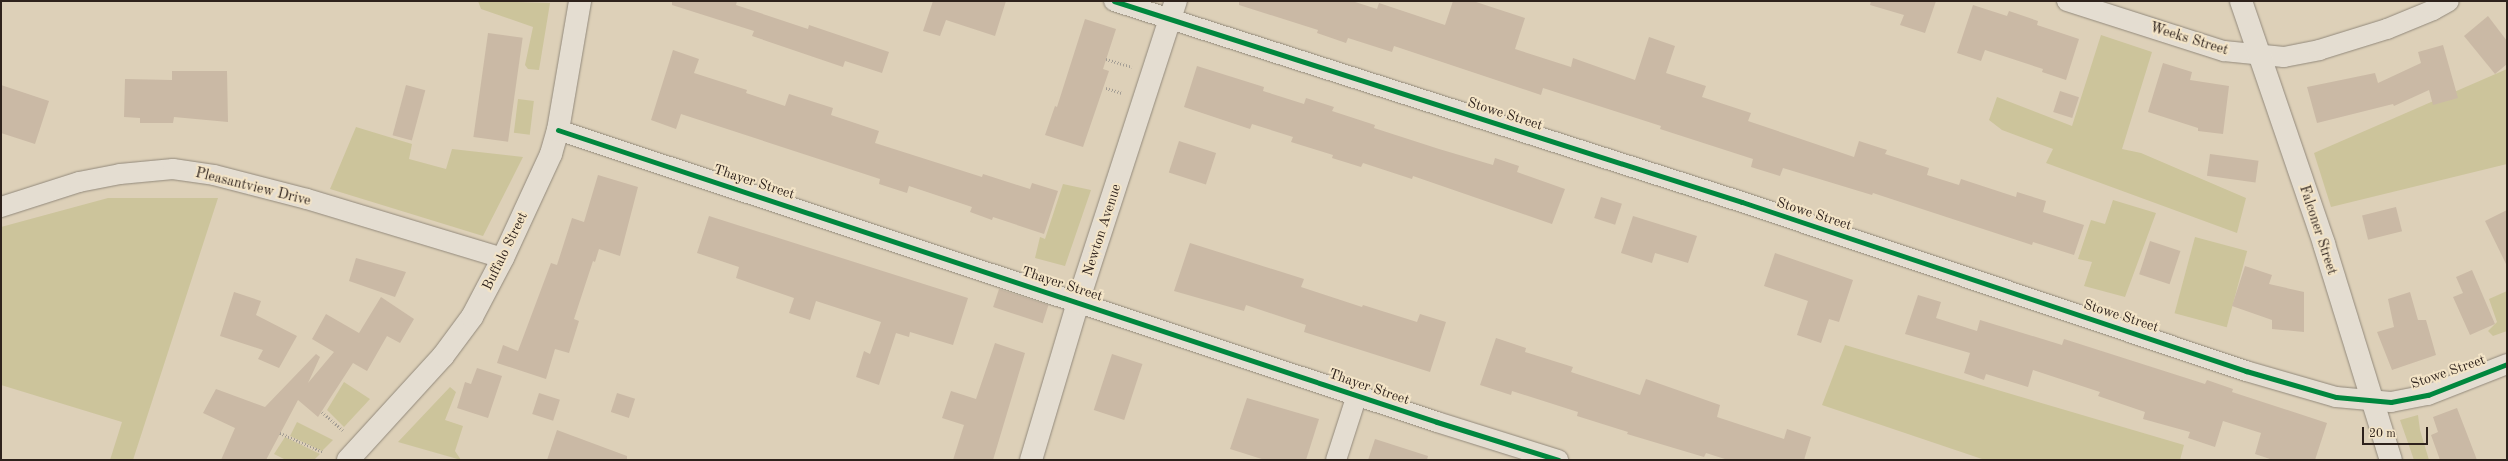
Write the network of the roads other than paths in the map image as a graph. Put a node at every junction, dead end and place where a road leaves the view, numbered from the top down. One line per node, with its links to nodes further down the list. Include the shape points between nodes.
1 (580, 1): 8 (street, Buffalo Street)
2 (1114, 1): 6 (street, Stowe Street)
3 (2067, 1): 7 (street, Weeks Street, via 2224,51)
4 (2241, 1): 7 (street, Falconer Street)
5 (2449, 1): 7 (street, Weeks Street, via 2398,25 2333,46 2284,57)
6 (1173, 10): 11 (street, Newton Avenue); 14 (street, Stowe Street, via 2246,371 2336,397)
7 (2259, 55): 14 (street, Falconer Street, via 2324,244)
8 (558, 130): 10 (street, Buffalo Street, via 551,154); 11 (street, Thayer Street)
9 (1, 207): 10 (street, Pleasantview Drive, via 79,182 120,174 173,169 214,175 307,199)
10 (503, 258): 15 (street, Buffalo Street, via 472,317 443,356)
11 (1078, 302): 13 (street, Thayer Street); 16 (street, Newton Avenue)
12 (2507, 364): 14 (street, Stowe Street, via 2428,395 2391,402)
13 (1357, 395): 17 (street); 18 (street, Thayer Street)
14 (2373, 401): 19 (street, Falconer Street)
15 (355, 459)
16 (1031, 460)
17 (1336, 460)
18 (1558, 460)
19 (2391, 460)

